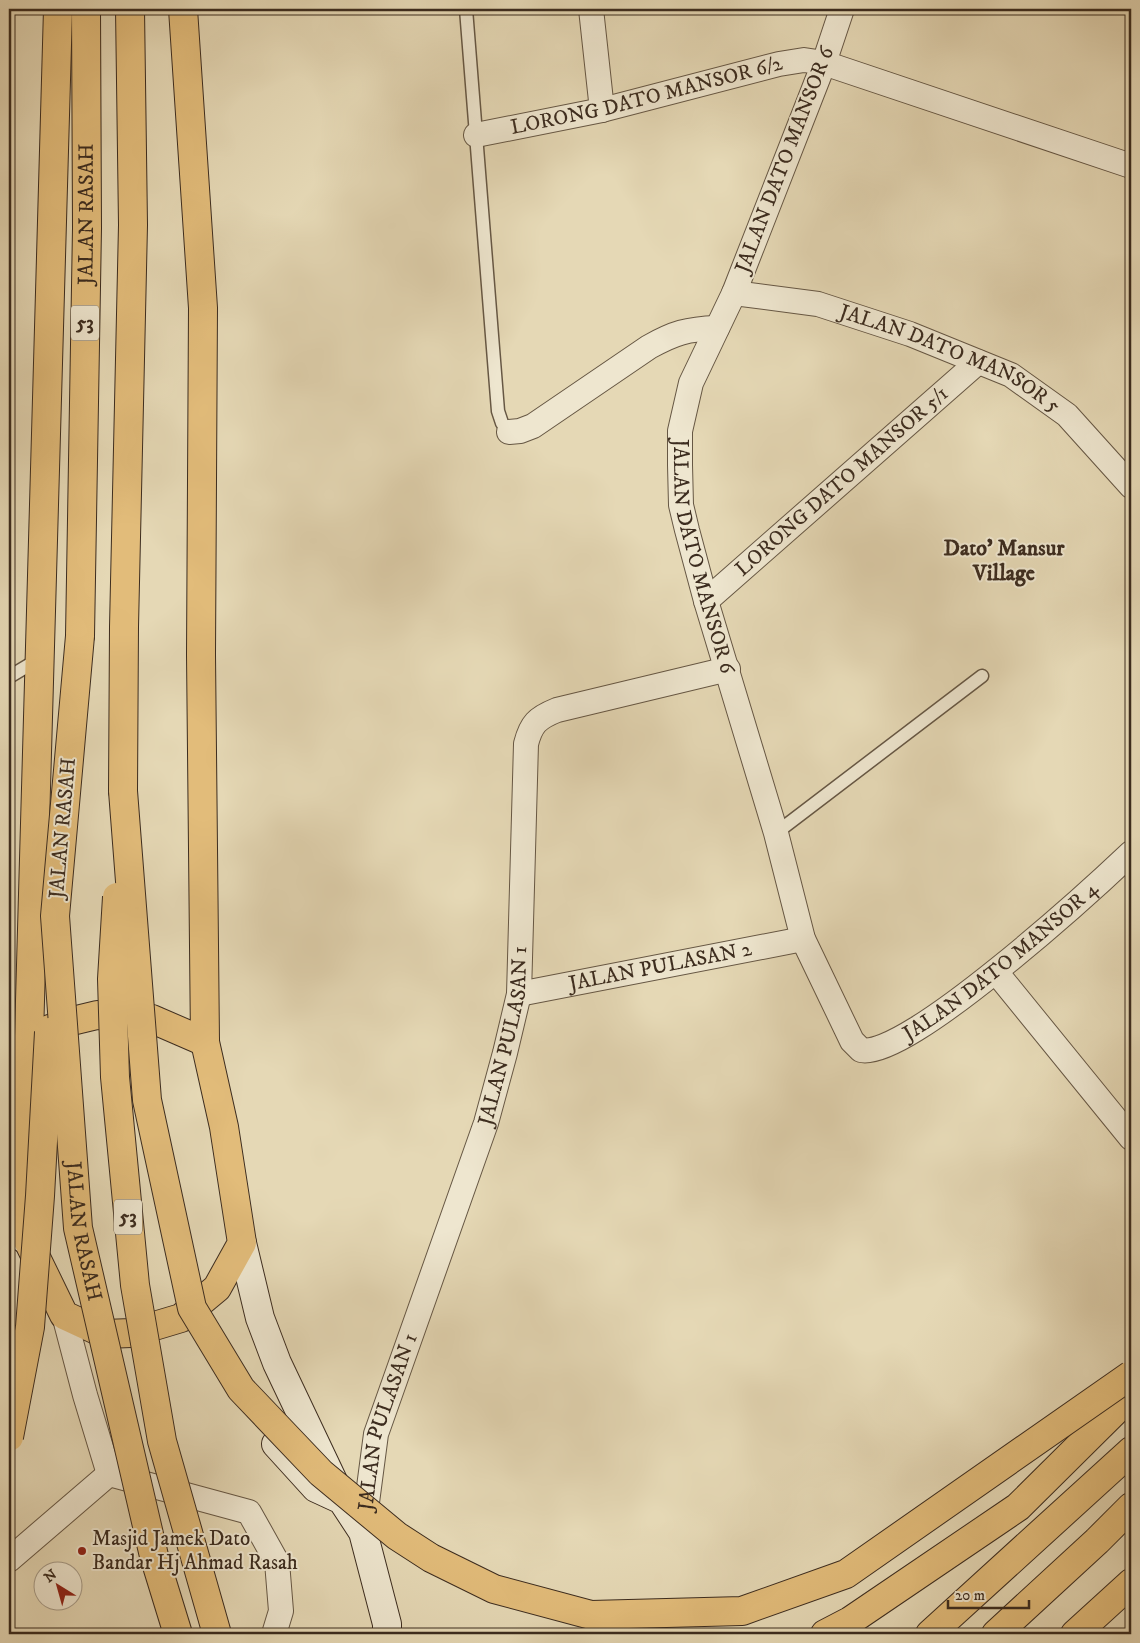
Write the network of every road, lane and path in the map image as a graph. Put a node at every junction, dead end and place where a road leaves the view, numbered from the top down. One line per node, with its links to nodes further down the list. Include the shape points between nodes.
1 (58, 9): 18 (main road)
2 (86, 9): 25 (main road, JALAN RASAH / 53, bridge, via 87,228 80,636)
3 (130, 9): 22 (main road, JALAN RASAH / 53, via 133,225)
4 (184, 9): 30 (main road, via 203,308 201,665)
5 (466, 9): 10 (lane)
6 (591, 9): 9 (street)
7 (842, 9): 8 (street, JALAN DATO MANSOR 6)
8 (824, 62): 9 (street, LORONG DATO MANSOR 6/2, via 804,60 779,64); 11 (street, LORONG DATO MANSOR 6/2); 12 (street, JALAN DATO MANSOR 6)
9 (602, 110): 10 (street, LORONG DATO MANSOR 6/2)
10 (476, 135): 15 (lane, via 498,411)
11 (1131, 166)
12 (734, 293): 13 (street, JALAN DATO MANSOR 6); 14 (street, JALAN DATO MANSOR 5, via 818,304 910,334)
13 (717, 328): 15 (street, via 685,330 667,337 534,426); 17 (street, JALAN DATO MANSOR 6, via 691,383 680,431 681,505)
14 (978, 362): 16 (street, JALAN DATO MANSOR 5, via 1011,375 1067,416); 17 (street, LORONG DATO MANSOR 5/1)
15 (509, 432)
16 (1131, 486)
17 (706, 601): 19 (street, JALAN DATO MANSOR 6)
18 (40, 658): 21 (lane); 29 (main road)
19 (728, 670): 23 (street, JALAN DATO MANSOR 6); 28 (street, JALAN PULASAN 1, via 557,710 535,722 526,744)
20 (982, 676): 23 (lane)
21 (9, 677)
22 (123, 791): 40 (main road, bridge, via 147,1100 192,1308 241,1389 321,1473 397,1536 431,1558 494,1589 592,1615 742,1611 846,1574); 52 (main road, JALAN RASAH / 53, bridge, via 112,979 114,1067 135,1285 162,1441)
23 (776, 833): 26 (street, JALAN DATO MANSOR 6)
24 (1131, 853): 27 (street, JALAN DATO MANSOR 4, via 1091,892)
25 (55, 916): 43 (main road, bridge, via 30,1327); 51 (main road, JALAN RASAH / 53, bridge, via 78,1228 154,1556)
26 (803, 939): 28 (street, JALAN PULASAN 2); 31 (street, JALAN DATO MANSOR 6, via 852,1041)
27 (996, 972): 31 (street, JALAN DATO MANSOR 4, via 910,1032 874,1051); 33 (street)
28 (518, 994): 48 (street, JALAN PULASAN 1, via 486,1123 376,1434)
29 (29, 1036): 30 (main road, via 97,1015 152,1019); 32 (main road)
30 (205, 1042): 36 (main road, via 224,1127)
31 (861, 1050)
32 (23, 1117): 34 (street); 35 (main road)
33 (1131, 1138)
34 (9, 1140)
35 (19, 1235): 37 (main road)
36 (242, 1242): 38 (main road, via 216,1288); 46 (street, via 260,1318 277,1362)
37 (64, 1315): 39 (main road, via 106,1334); 41 (street)
38 (181, 1318): 39 (main road); 46 (street, via 246,1411 316,1488)
39 (131, 1333): 41 (street, via 106,1362)
40 (1131, 1375)
41 (85, 1395): 45 (street)
42 (1131, 1395): 55 (main road, via 1018,1507 850,1621)
43 (9, 1437)
44 (1131, 1451): 56 (main road)
45 (109, 1474): 49 (street); 53 (street, via 249,1512 278,1562 281,1611)
46 (342, 1500): 48 (street)
47 (1131, 1507): 57 (main road)
48 (363, 1532): 54 (street)
49 (9, 1560)
50 (1131, 1583): 58 (main road)
51 (178, 1634)
52 (217, 1634)
53 (274, 1634)
54 (387, 1634)
55 (825, 1634)
56 (930, 1634)
57 (996, 1634)
58 (1075, 1634)

